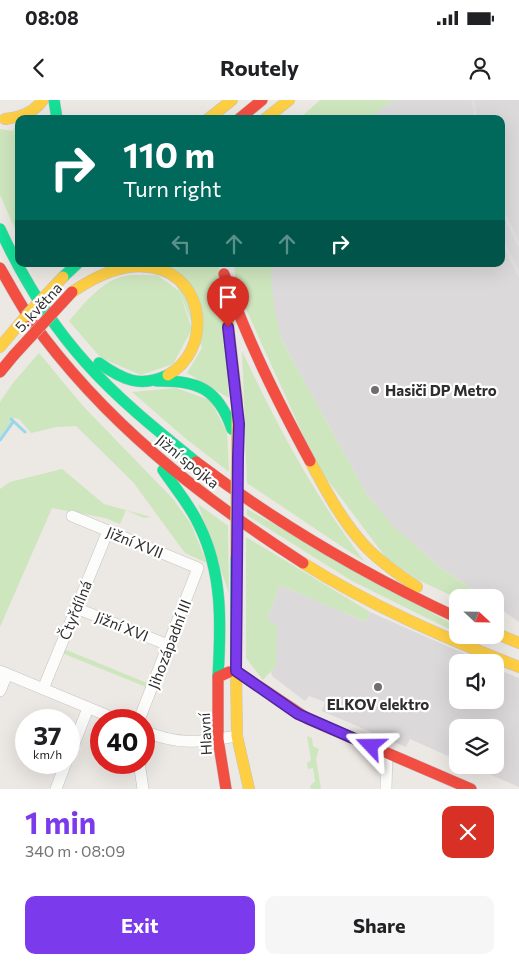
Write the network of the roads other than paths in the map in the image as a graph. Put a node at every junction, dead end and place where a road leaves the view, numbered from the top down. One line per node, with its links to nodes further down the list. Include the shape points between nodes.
1 (42, 100): 6 (main road)
2 (54, 100): 7 (main road)
3 (232, 100): 8 (main road)
4 (262, 100): 9 (main road)
5 (294, 105): 10 (main road)
6 (27, 115)
7 (56, 115)
8 (213, 115)
9 (244, 115)
10 (273, 115)
11 (15, 117): 12 (main road)
12 (2, 119): 13 (main road)
13 (15, 121)
14 (0, 229): 15 (main road, Jižní spojka)
15 (15, 257)
16 (20, 267): 26 (main road, Jižní spojka)
17 (74, 267): 25 (main road, 5. května, bridge)
18 (98, 267): 24 (main road, 5. května)
19 (130, 267): 24 (main road, via 98,276)
20 (143, 267): 29 (main road, via 164,271 184,286 191,296 197,317 196,340 189,355 180,366)
21 (0, 268): 25 (main road, Jižní spojka)
22 (223, 269): 31 (main road, via 238,414); 36 (main road, via 237,315 258,364 340,513 377,557)
23 (0, 284): 25 (main road)
24 (72, 292): 28 (main road, 5. května, bridge)
25 (29, 318): 27 (main road, 5. května); 30 (main road, Jižní spojka, via 87,389)
26 (64, 337): 29 (main road, via 121,378); 37 (main road, Jižní spojka, via 131,408 242,496 351,565)
27 (2, 339)
28 (0, 372)
29 (152, 381): 31 (main road, via 186,382 215,395 230,420)
30 (147, 447): 41 (main road, Hlavní, via 192,512 210,550 218,584); 42 (main road, Jižní spojka, via 228,513 321,574 434,632)
31 (238, 457): 43 (main road, bridge)
32 (72, 516): 33 (street, Jižní XVII)
33 (108, 531): 34 (street, Jižní XVII); 35 (street, Čtyřdílná)
34 (198, 568): 40 (street, Jihozápadní III)
35 (76, 608): 40 (street, Jižní XVI); 46 (street, Čtyřdílná)
36 (449, 610)
37 (449, 612)
38 (504, 637): 39 (main road)
39 (519, 643)
40 (168, 645): 51 (street, Jihozápadní III)
41 (220, 650): 43 (main road, via 224,660); 45 (main road, Hlavní)
42 (519, 667)
43 (236, 671): 45 (main road); 47 (main road); 49 (main road)
44 (4, 673): 46 (street); 48 (street)
45 (218, 677): 55 (main road, Hlavní)
46 (43, 689): 50 (street)
47 (261, 689): 49 (main road, via 246,690); 56 (main road, via 308,719)
48 (0, 691)
49 (237, 703): 54 (main road)
50 (88, 708): 52 (street)
51 (143, 709)
52 (80, 729)
53 (155, 735): 55 (street, via 180,742)
54 (237, 736): 55 (street); 63 (main road)
55 (218, 739): 62 (main road, Hlavní)
56 (387, 753): 59 (main road); 64 (street)
57 (62, 774): 60 (street)
58 (141, 774): 61 (street)
59 (453, 785): 65 (main road)
60 (56, 789)
61 (143, 789)
62 (226, 789)
63 (249, 789)
64 (386, 789)
65 (471, 789)

